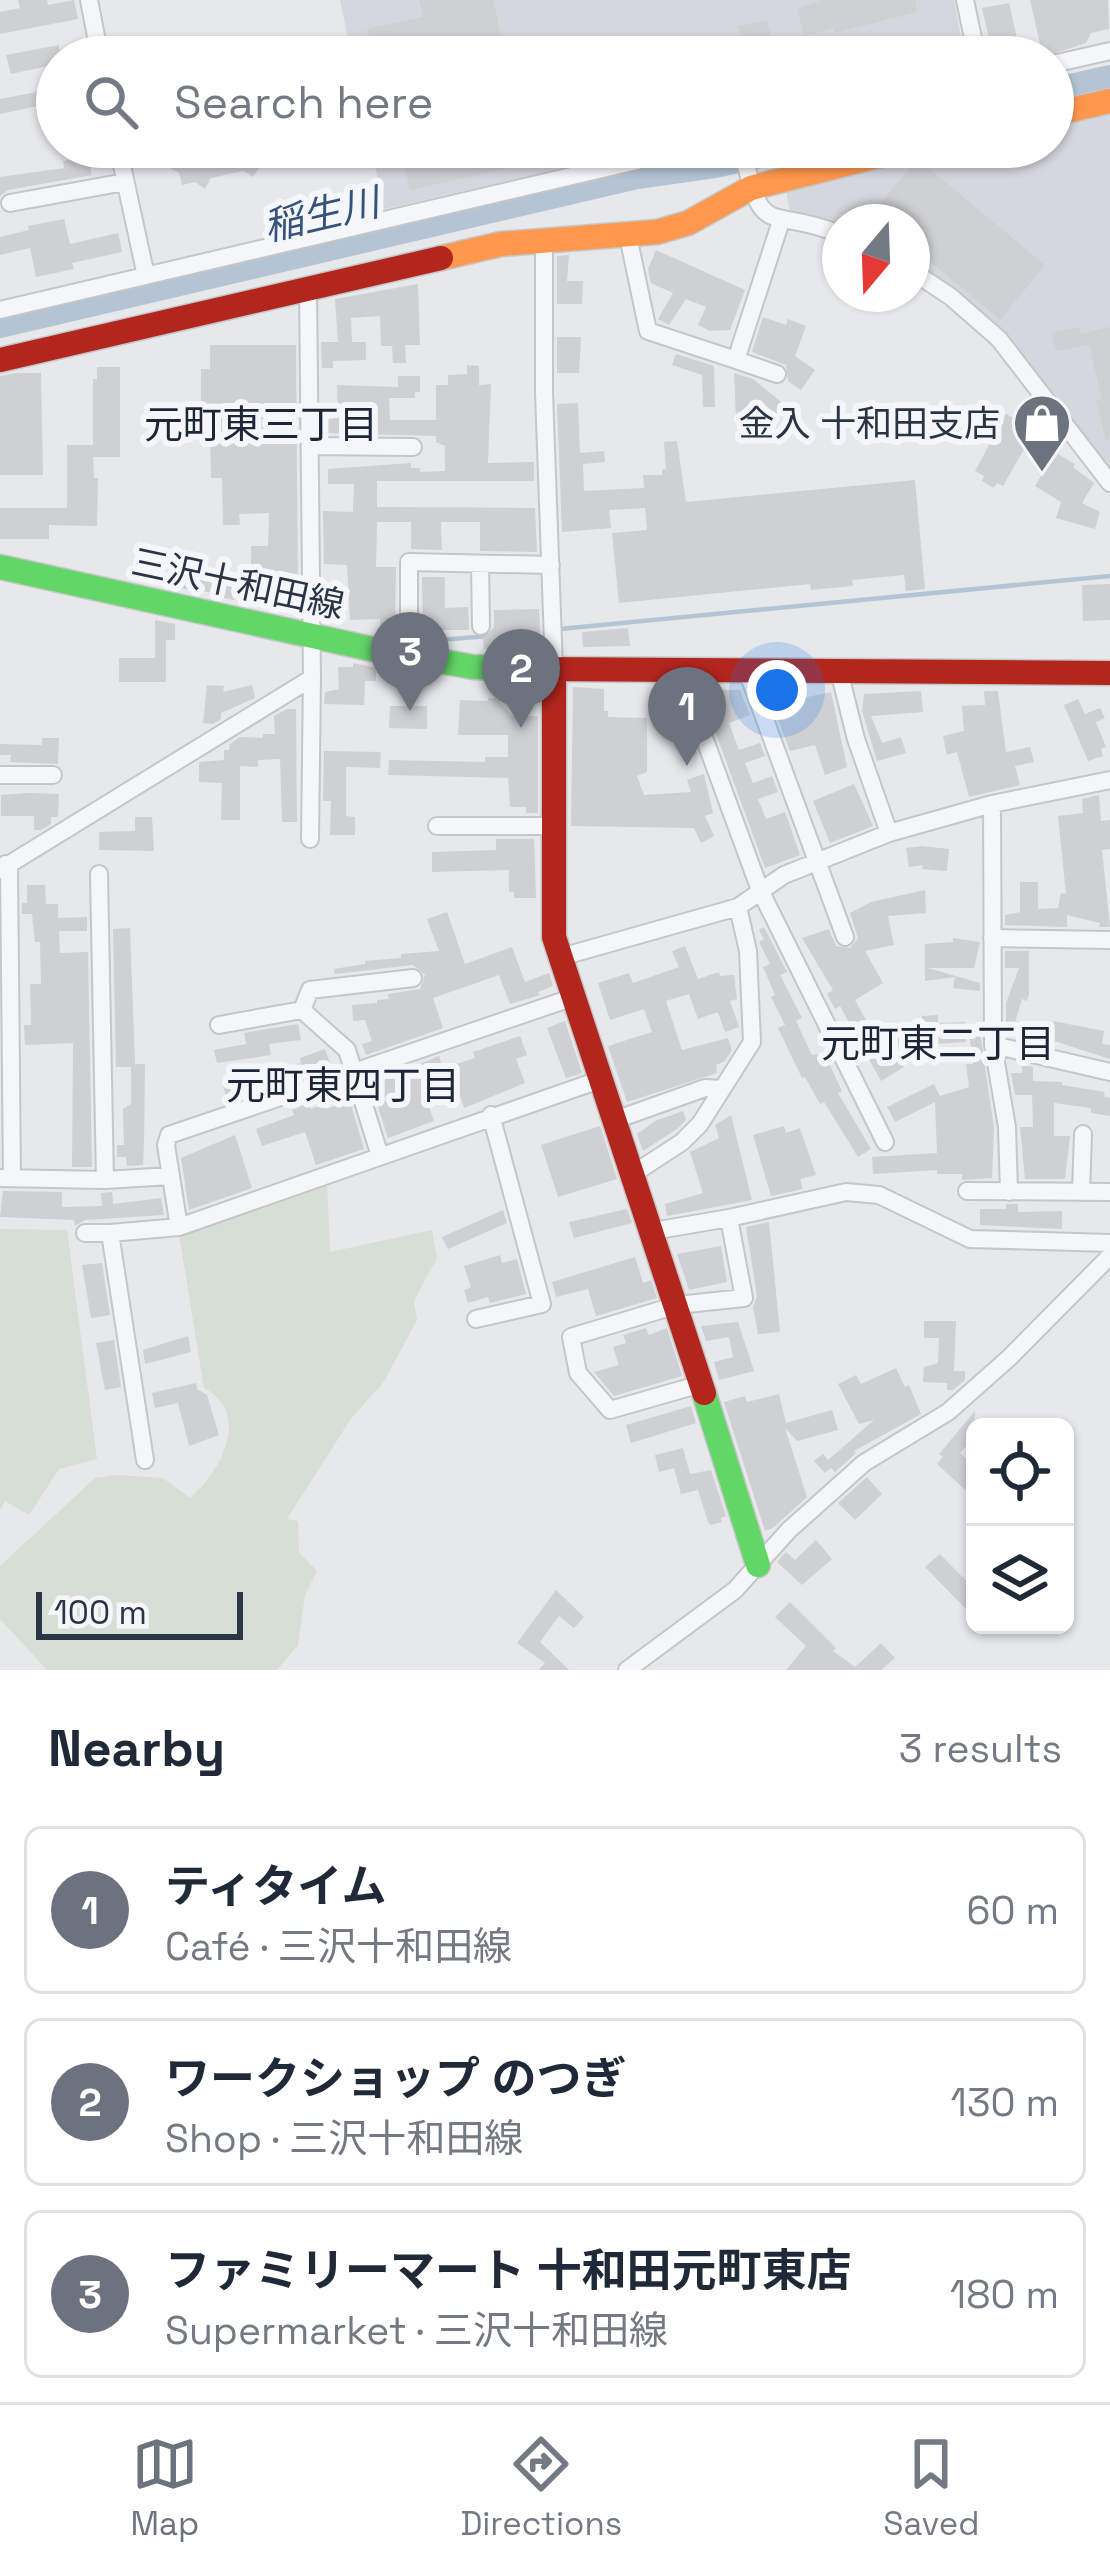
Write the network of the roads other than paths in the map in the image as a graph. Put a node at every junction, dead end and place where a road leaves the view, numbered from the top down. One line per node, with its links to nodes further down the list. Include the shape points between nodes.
1 (88, 0): 3 (street)
2 (965, 0): 4 (street)
3 (96, 36)
4 (973, 36)
5 (1110, 51): 6 (street)
6 (1074, 59)
7 (1110, 101): 8 (street)
8 (1074, 109)
9 (122, 168): 14 (street)
10 (607, 168): 20 (street)
11 (747, 168): 13 (street)
12 (805, 168): 13 (street)
13 (749, 179): 16 (street, via 758,206); 18 (street, via 688,223)
14 (125, 182): 15 (street); 20 (street)
15 (10, 203)
16 (781, 221): 17 (street); 25 (street)
17 (822, 229)
18 (628, 236): 19 (street); 25 (street, via 648,331)
19 (544, 239): 22 (street); 31 (street)
20 (146, 277): 23 (street)
21 (930, 283): 29 (street, via 999,339)
22 (308, 288): 24 (street); 27 (street)
23 (0, 310)
24 (0, 360)
25 (736, 360): 26 (street)
26 (777, 374)
27 (312, 446): 28 (street); 34 (street)
28 (413, 447)
29 (1110, 483)
30 (479, 564): 31 (street); 33 (street); 35 (street, via 409,562)
31 (551, 565): 36 (street)
32 (0, 567): 34 (street, 三沢十和田線)
33 (481, 626)
34 (312, 635): 35 (street, 三沢十和田線); 41 (street)
35 (409, 656): 36 (street, 三沢十和田線)
36 (554, 669): 39 (street, 三沢十和田線); 47 (street)
37 (747, 671): 38 (street, 三沢十和田線); 39 (street, 三沢十和田線); 50 (street)
38 (839, 671): 40 (street, 三沢十和田線); 48 (street)
39 (680, 672): 53 (street)
40 (1110, 673)
41 (312, 678): 49 (street); 51 (street)
42 (0, 775): 43 (street)
43 (53, 775)
44 (1110, 780): 45 (street)
45 (992, 804): 48 (street); 56 (street)
46 (437, 826): 47 (street)
47 (554, 826): 58 (street, via 552,917)
48 (889, 833): 50 (street)
49 (310, 839)
50 (814, 862): 53 (street); 55 (street)
51 (3, 866): 75 (street)
52 (99, 874): 76 (street)
53 (760, 890): 54 (street); 71 (street)
54 (738, 907): 58 (street); 67 (street, via 754,1030)
55 (845, 938)
56 (992, 938): 57 (street); 63 (street)
57 (1110, 940)
58 (561, 958): 60 (street)
59 (412, 978): 61 (street, via 310,990)
60 (574, 997): 64 (street); 66 (street)
61 (302, 1010): 62 (street); 64 (street, via 347,1050)
62 (219, 1025)
63 (993, 1045): 65 (street); 78 (street)
64 (353, 1072): 72 (street); 74 (street, via 169,1136)
65 (1110, 1072)
66 (602, 1079): 68 (street); 69 (street)
67 (722, 1089): 69 (street); 73 (street, via 682,1142)
68 (491, 1115): 72 (street); 89 (street, via 542,1304)
69 (615, 1120): 73 (street)
70 (1083, 1134): 79 (street)
71 (885, 1142)
72 (380, 1154): 82 (street)
73 (633, 1174): 83 (street)
74 (171, 1176): 76 (street); 82 (street)
75 (6, 1178): 76 (street)
76 (105, 1180)
77 (967, 1192): 78 (street)
78 (1009, 1192): 79 (street)
79 (1081, 1192): 80 (street)
80 (1110, 1192)
81 (729, 1218): 83 (street); 86 (street, via 866,1193 970,1239); 88 (street, via 744,1298)
82 (179, 1227): 85 (street)
83 (653, 1231): 88 (street)
84 (86, 1233): 85 (street)
85 (110, 1233): 91 (street)
86 (1110, 1243)
87 (1110, 1256): 92 (street, via 948,1412 864,1462)
88 (677, 1305): 90 (street); 90 (street, via 571,1337 578,1373 610,1410)
89 (476, 1319)
90 (700, 1384): 92 (street)
91 (145, 1460)
92 (758, 1564): 93 (street)
93 (627, 1670)

